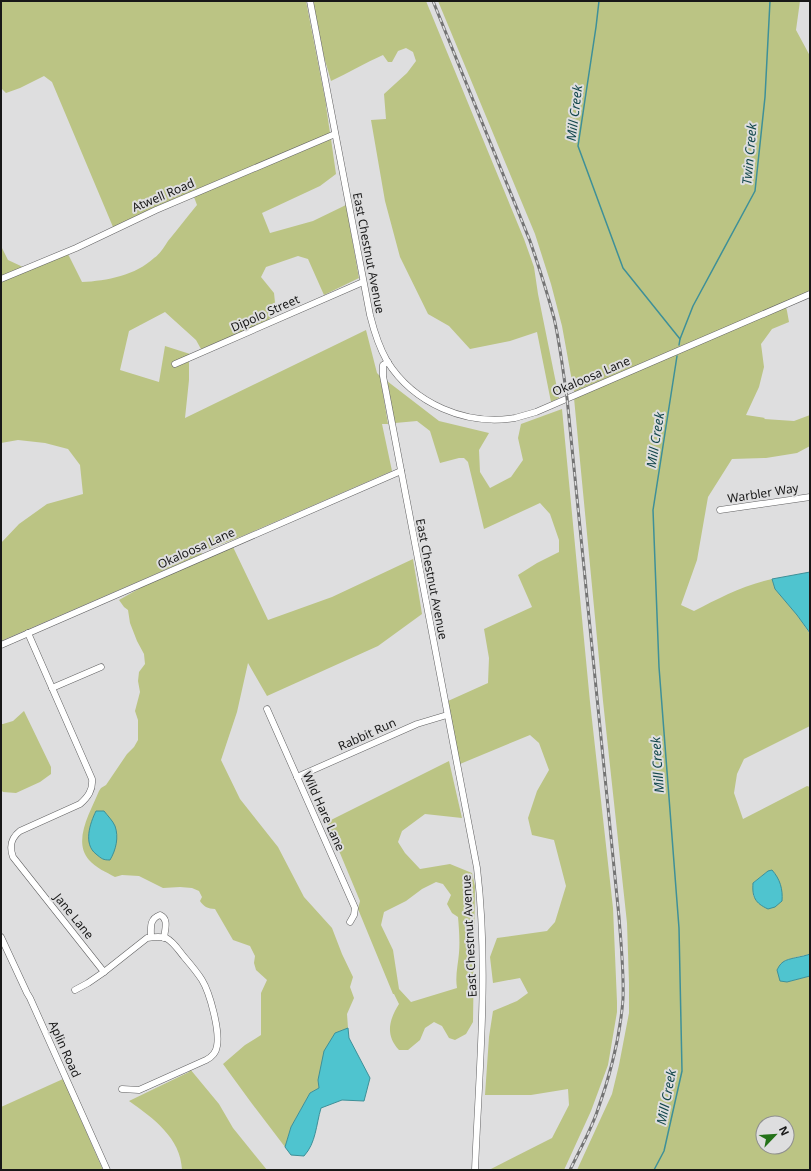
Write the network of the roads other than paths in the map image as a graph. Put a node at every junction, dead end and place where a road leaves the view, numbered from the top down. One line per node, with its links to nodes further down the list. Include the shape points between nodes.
1 (310, 1): 2 (street, East Chestnut Avenue)
2 (335, 134): 3 (street, Atwell Road); 4 (street, East Chestnut Avenue)
3 (1, 279)
4 (363, 282): 6 (street, East Chestnut Avenue, via 374,330); 7 (street, Dipolo Street)
5 (810, 294): 6 (street, Okaloosa Lane, via 536,412 515,418 480,419 438,407 411,389)
6 (388, 362): 8 (street, East Chestnut Avenue, via 382,371)
7 (175, 364)
8 (400, 471): 11 (street, Okaloosa Lane); 16 (street, East Chestnut Avenue)
9 (810, 497): 10 (street, Warbler Way)
10 (720, 510)
11 (28, 633): 12 (street, Okaloosa Lane); 14 (street, Jane Lane)
12 (1, 645)
13 (101, 667): 14 (street)
14 (52, 688): 22 (street, Jane Lane, via 92,779 91,790 80,804 16,834 11,841 11,851 18,864)
15 (267, 709): 17 (street, Wild Hare Lane)
16 (447, 715): 17 (street, Rabbit Run, via 417,724); 26 (street, East Chestnut Avenue, via 477,868 480,903 483,971)
17 (297, 777): 18 (street, Wild Hare Lane, via 355,908)
18 (350, 922)
19 (1, 937): 25 (street, Aplin Road)
20 (151, 937): 21 (street); 21 (street, via 152,922 160,915 166,921); 22 (street)
21 (164, 938): 24 (street, via 175,945 207,990 218,1036 217,1046 215,1052 206,1060 139,1090)
22 (104, 972): 23 (street)
23 (75, 990)
24 (122, 1089)
25 (106, 1170)
26 (475, 1170)

